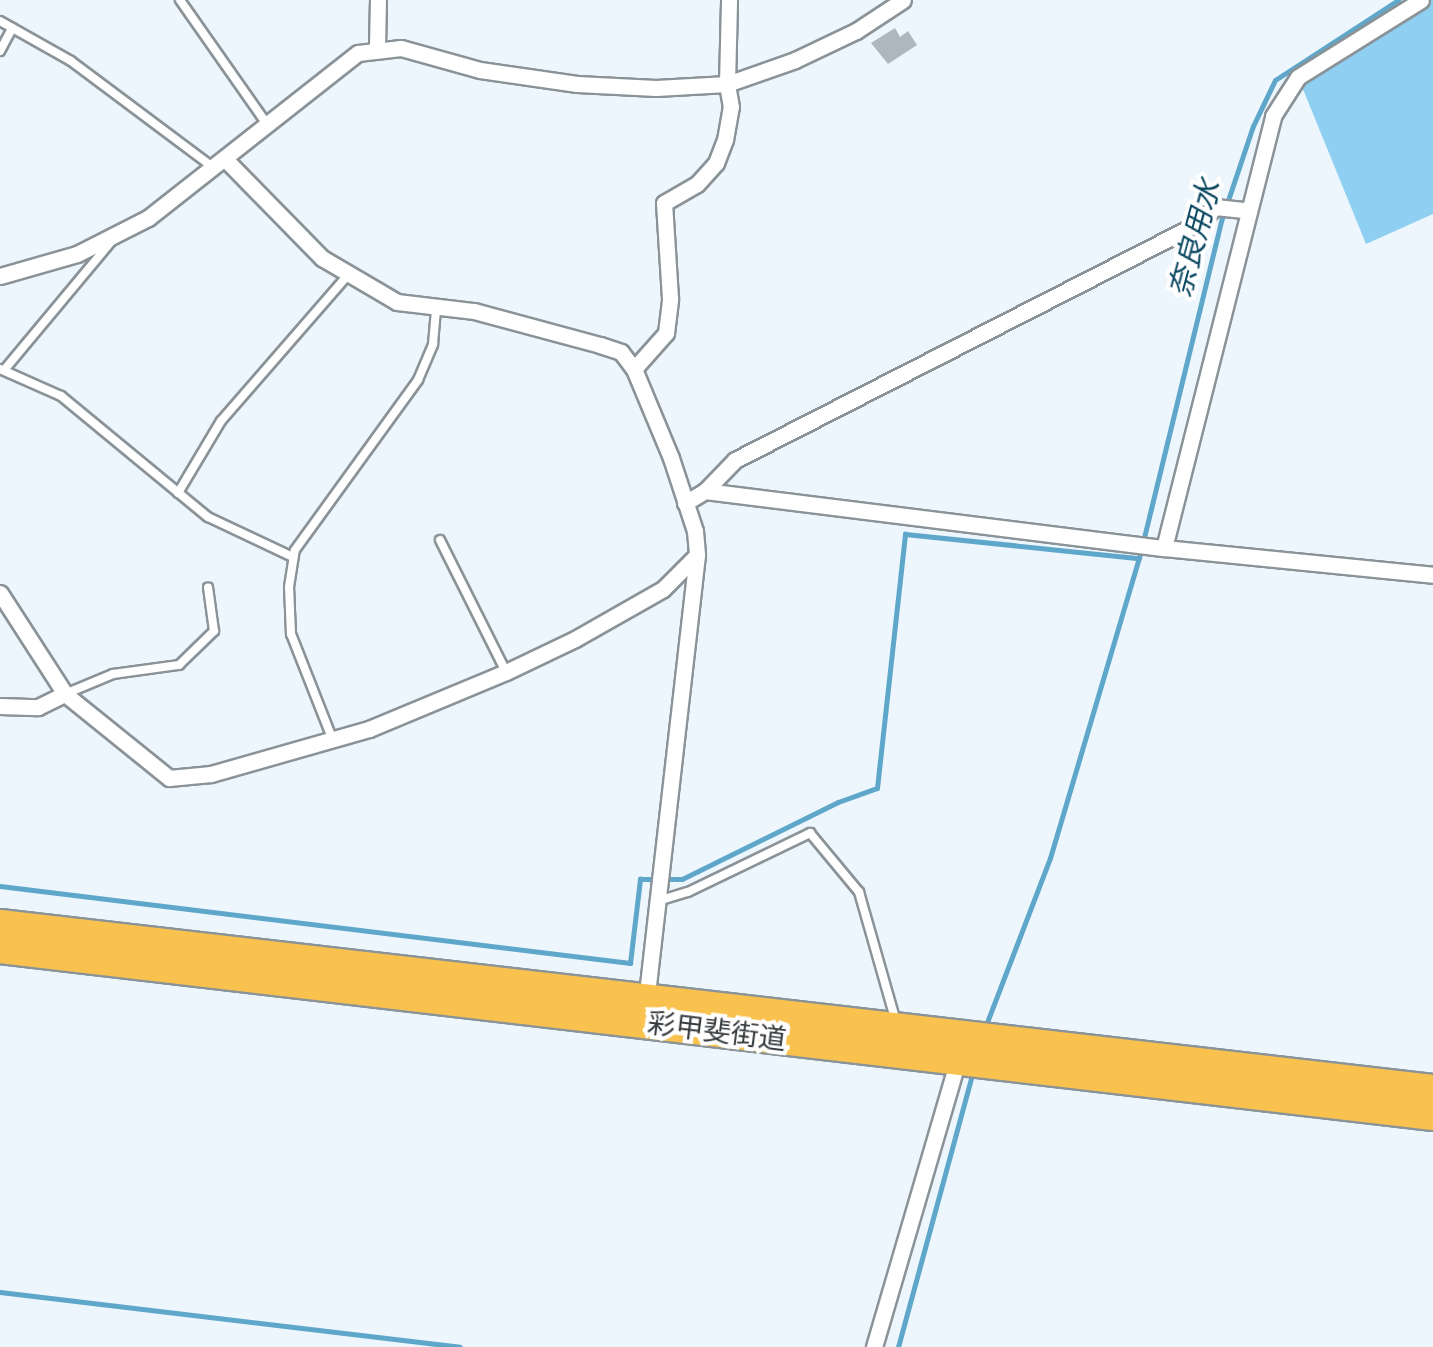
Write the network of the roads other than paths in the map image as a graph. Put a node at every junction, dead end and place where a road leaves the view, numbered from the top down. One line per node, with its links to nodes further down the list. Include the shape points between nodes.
1 (180, 0): 11 (lane)
2 (378, 0): 8 (street)
3 (729, 0): 10 (street)
4 (903, 0): 10 (street, via 856,32)
5 (1421, 0): 13 (street, via 1298,77 1273,116)
6 (0, 21): 7 (lane)
7 (12, 28): 9 (lane); 12 (lane)
8 (377, 47): 10 (street, via 577,84); 11 (street, via 358,52)
9 (0, 51)
10 (726, 84): 19 (street, via 731,107 716,163 664,204 666,333)
11 (268, 124): 12 (street)
12 (219, 164): 14 (street); 15 (street)
13 (1240, 209): 20 (street, via 1215,207 1196,224 735,460); 24 (street)
14 (117, 235): 16 (street); 18 (lane)
15 (348, 275): 17 (street, via 397,302); 21 (lane, via 221,421)
16 (0, 276)
17 (436, 310): 19 (street, via 474,311 600,345 621,352); 26 (lane, via 434,344 418,380)
18 (3, 369): 21 (lane, via 62,396)
19 (634, 369): 22 (street)
20 (705, 490): 22 (street); 24 (street)
21 (178, 493): 26 (lane, via 208,518)
22 (685, 503): 25 (street)
23 (440, 540): 30 (lane)
24 (1164, 548): 27 (street)
25 (697, 555): 30 (street, via 663,589); 34 (street)
26 (293, 557): 33 (lane, via 290,634)
27 (1433, 575)
28 (208, 587): 31 (lane, via 214,631 179,665 113,674)
29 (0, 593): 31 (street)
30 (506, 672): 33 (street)
31 (65, 694): 32 (street, via 38,707); 33 (street, via 169,778 211,774)
32 (0, 706)
33 (332, 738)
34 (658, 897): 37 (street); 38 (lane, via 688,892 810,833 860,892)
35 (0, 924): 37 (highway, 彩甲斐街道)
36 (0, 948): 37 (highway, 彩甲斐街道)
37 (645, 1010): 38 (highway, 彩甲斐街道); 39 (highway, 彩甲斐街道)
38 (897, 1026): 39 (highway, 彩甲斐街道)
39 (975, 1052): 40 (highway, 彩甲斐街道); 41 (highway, 彩甲斐街道); 42 (street)
40 (1433, 1089)
41 (1433, 1116)
42 (874, 1347)

